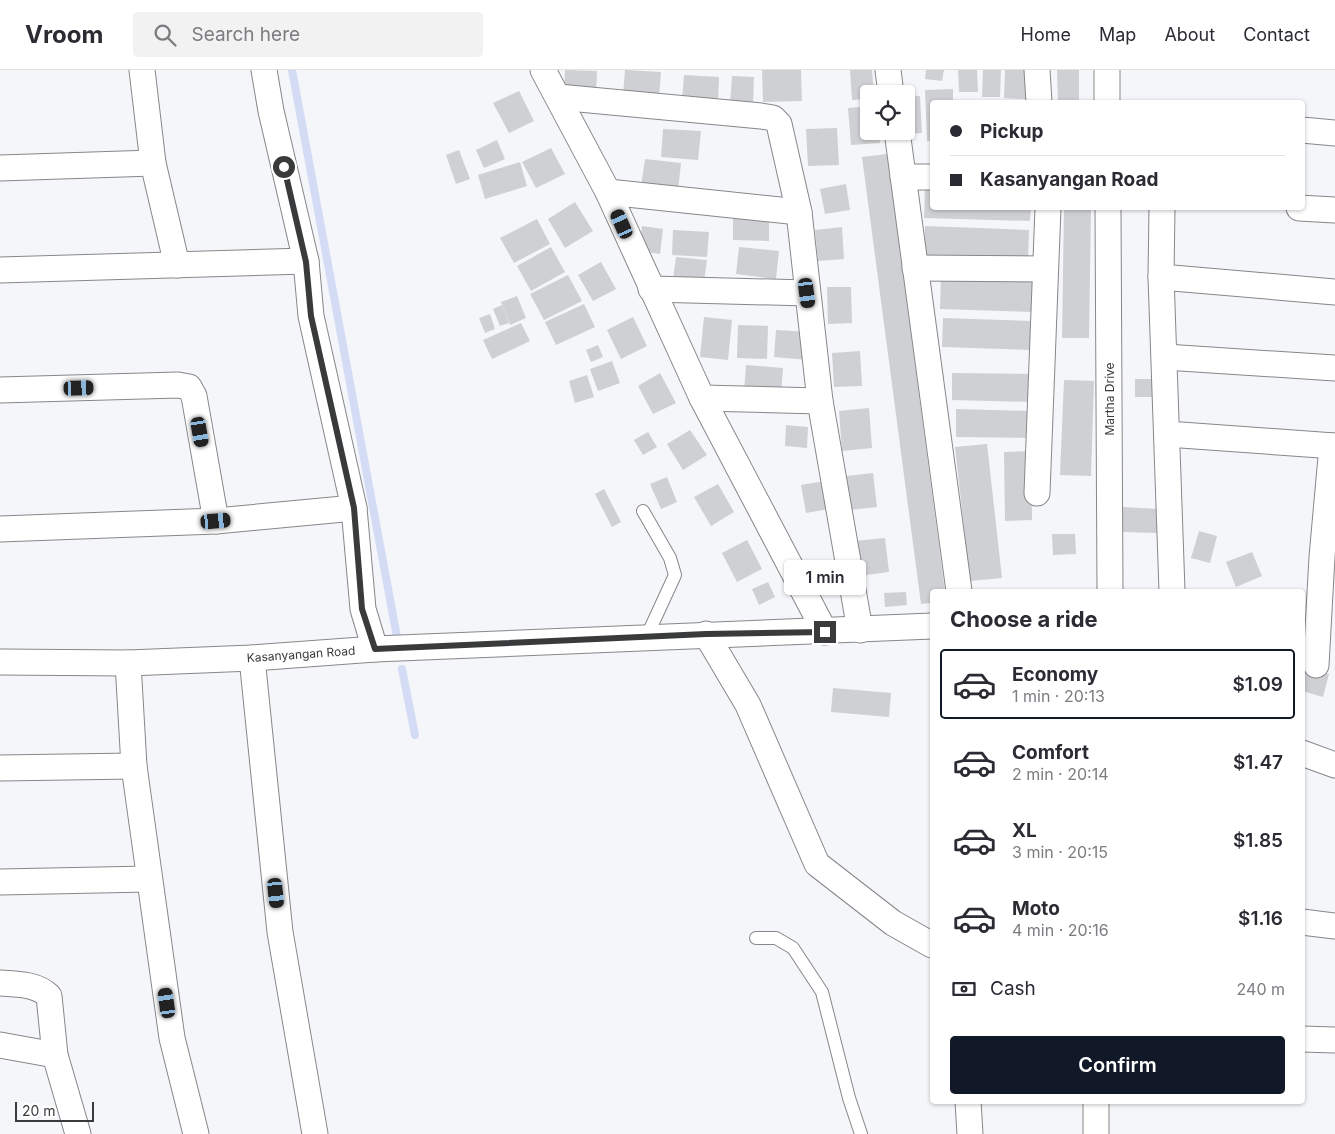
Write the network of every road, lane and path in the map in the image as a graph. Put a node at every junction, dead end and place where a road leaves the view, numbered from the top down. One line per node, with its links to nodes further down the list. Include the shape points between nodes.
1 (142, 70): 14 (street)
2 (264, 70): 25 (street)
3 (543, 70): 8 (street)
4 (888, 70): 7 (street)
5 (1037, 70): 9 (street)
6 (1107, 70): 10 (street)
7 (890, 85)
8 (558, 96): 18 (street); 24 (street, via 773,118 779,124)
9 (1039, 100)
10 (1107, 100)
11 (1305, 130): 12 (street)
12 (1335, 133)
13 (898, 140): 16 (street)
14 (153, 163): 15 (street); 26 (street)
15 (0, 168)
16 (903, 177): 17 (street); 27 (street)
17 (930, 177)
18 (608, 192): 24 (street); 31 (street)
19 (1305, 208): 23 (street)
20 (1048, 210): 28 (street)
21 (1108, 210): 47 (street, Martha Drive)
22 (1162, 210): 30 (street)
23 (1335, 210)
24 (799, 212): 33 (street)
25 (306, 262): 26 (street); 42 (street, via 311,316)
26 (177, 265): 29 (street)
27 (915, 268): 28 (street); 46 (street)
28 (1045, 269): 41 (street)
29 (0, 270)
30 (1161, 277): 32 (street); 34 (street)
31 (651, 289): 33 (street); 37 (street)
32 (1335, 292)
33 (807, 293): 38 (street)
34 (1165, 357): 35 (street); 39 (street)
35 (1335, 368)
36 (0, 390): 44 (street, via 189,387 194,396)
37 (702, 398): 38 (street); 51 (street)
38 (820, 401): 50 (street)
39 (1167, 434): 40 (street); 48 (street)
40 (1333, 446): 58 (street)
41 (1037, 493)
42 (354, 508): 44 (street); 54 (street, via 362,609)
43 (643, 511): 53 (lane, via 670,558 675,575)
44 (216, 521): 45 (street)
45 (0, 529)
46 (959, 589)
47 (1110, 589)
48 (1172, 589)
49 (930, 626): 50 (street, Kasanyangan Road)
50 (860, 630): 51 (street, Kasanyangan Road)
51 (825, 632): 52 (street, Kasanyangan Road)
52 (706, 634): 53 (street, Kasanyangan Road); 68 (street, via 748,705 817,864 893,923)
53 (646, 638): 54 (street, Kasanyangan Road)
54 (375, 649): 55 (street, Kasanyangan Road)
55 (252, 658): 57 (street, Kasanyangan Road); 78 (street, via 280,932)
56 (0, 662): 57 (street, Kasanyangan Road)
57 (128, 663): 61 (street)
58 (1318, 666)
59 (1305, 754): 60 (street)
60 (1335, 765)
61 (134, 766): 62 (street); 63 (street)
62 (0, 768)
63 (150, 879): 64 (street); 77 (street, via 172,1038)
64 (0, 882)
65 (1305, 922): 66 (street)
66 (1335, 926)
67 (756, 938): 79 (lane, via 776,938 793,948 822,992)
68 (930, 945)
69 (0, 983): 73 (street, via 42,990 49,996)
70 (1305, 1039): 71 (street)
71 (1335, 1040)
72 (0, 1045): 73 (street)
73 (55, 1054): 76 (street)
74 (968, 1104): 80 (street)
75 (1096, 1104): 81 (street)
76 (78, 1134)
77 (196, 1134)
78 (315, 1134)
79 (861, 1134)
80 (970, 1134)
81 (1096, 1134)

